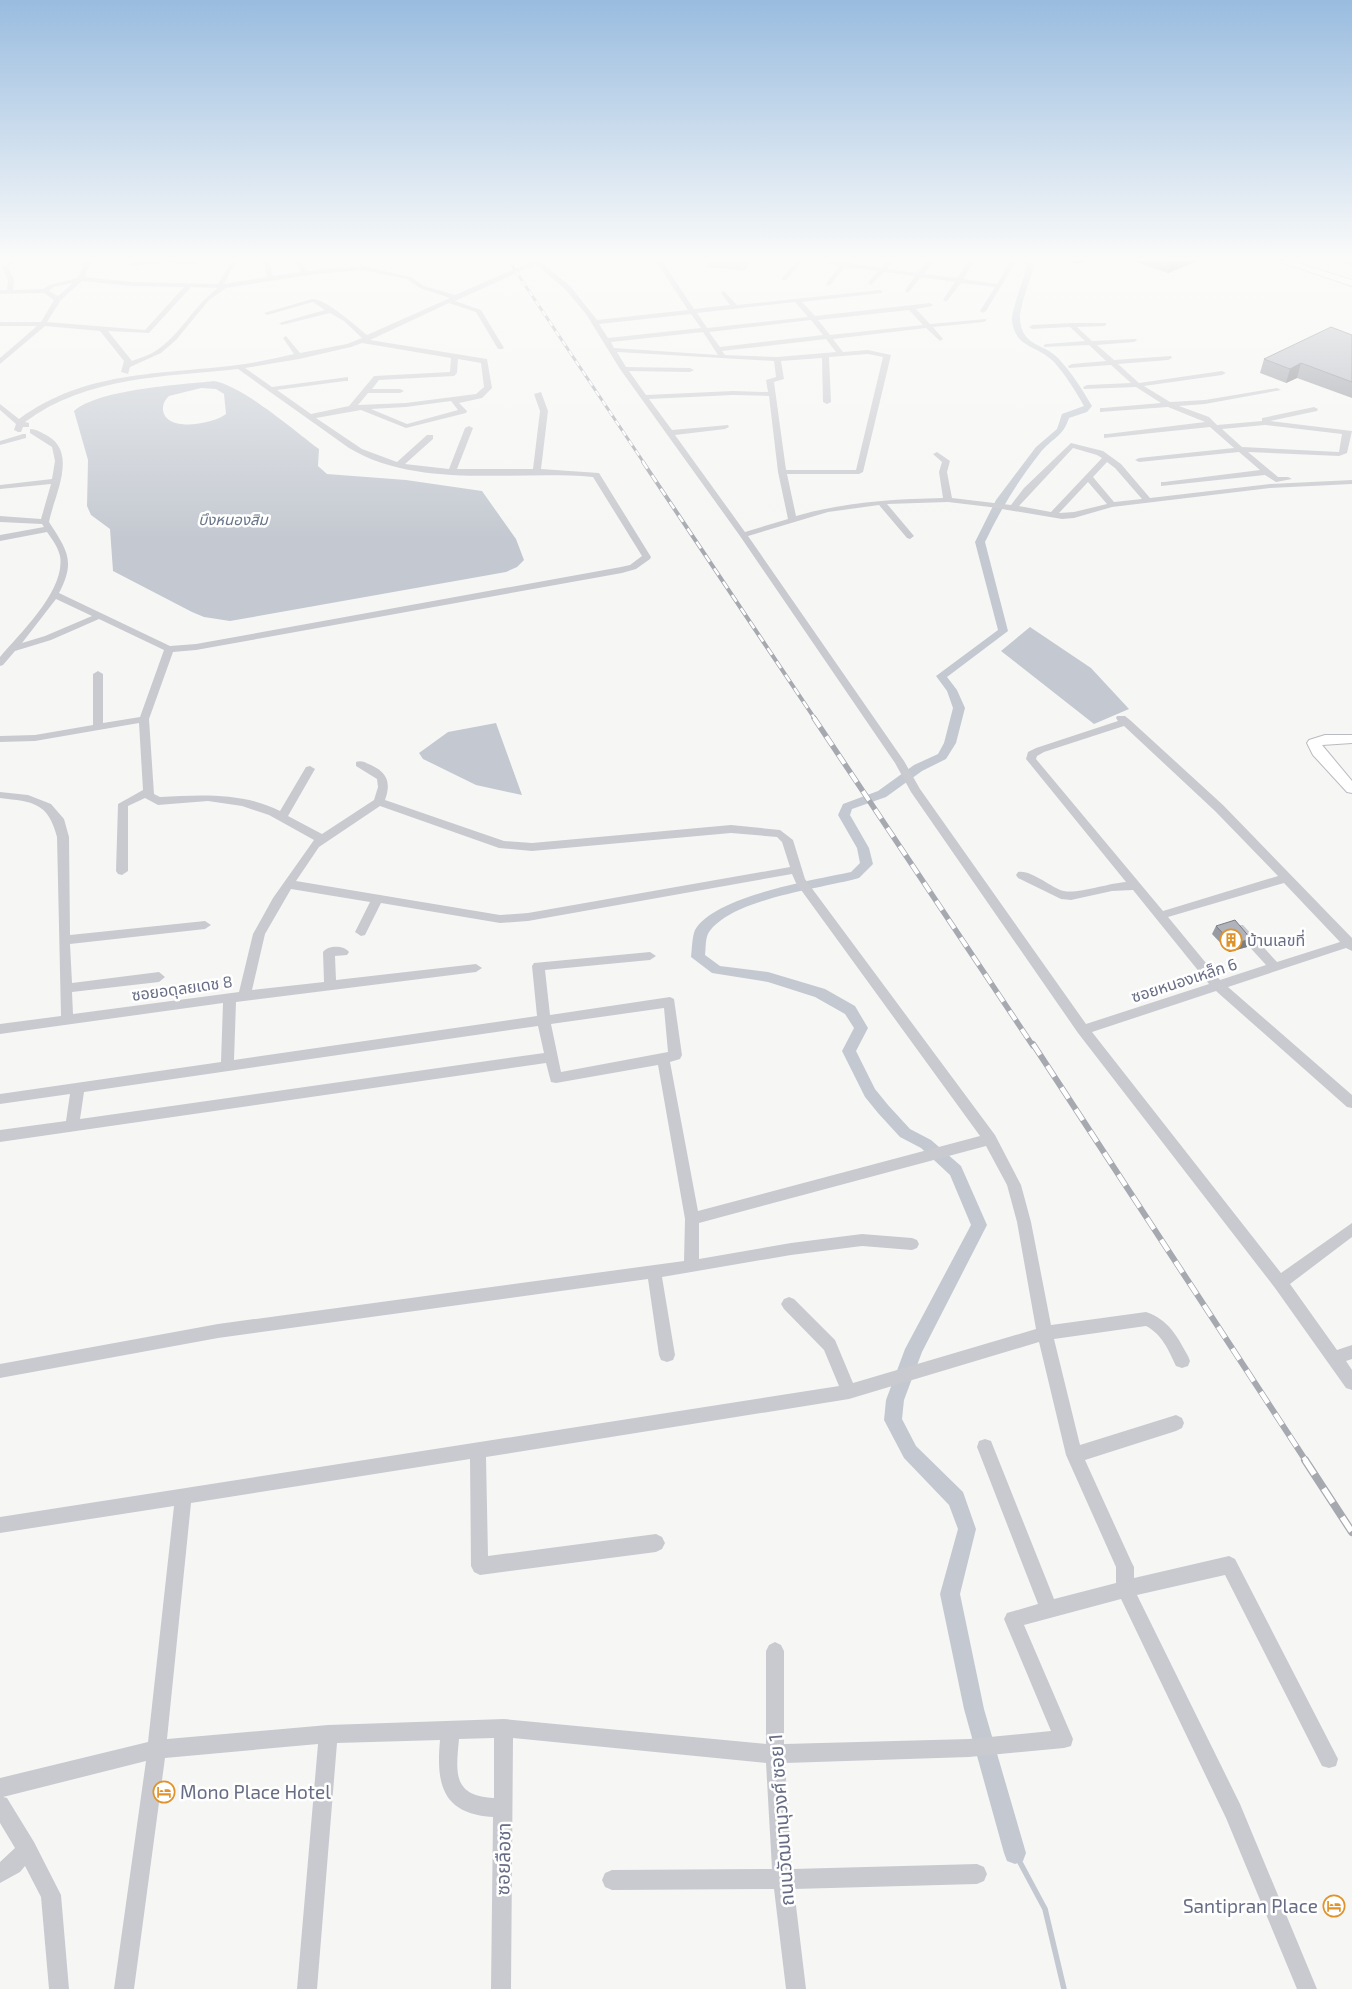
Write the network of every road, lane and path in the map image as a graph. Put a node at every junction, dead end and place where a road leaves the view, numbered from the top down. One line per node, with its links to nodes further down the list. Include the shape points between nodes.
1 (123, 354): 18 (street)
2 (155, 354): 18 (street)
3 (311, 354): 12 (street)
4 (444, 354): 13 (street)
5 (614, 354): 21 (street)
6 (667, 354): 14 (street)
7 (721, 354): 14 (street)
8 (841, 354): 11 (street)
9 (877, 354): 60 (street, via 887,356 859,472)
10 (1102, 354): 17 (street)
11 (825, 355): 16 (street); 36 (street)
12 (299, 356): 20 (street)
13 (456, 356): 30 (street, via 453,373 377,378); 34 (street, via 484,361 488,388)
14 (723, 357): 16 (street)
15 (1168, 358): 17 (street)
16 (777, 359): 33 (street, via 780,379 770,380)
17 (1114, 364): 19 (street); 26 (street)
18 (128, 365): 24 (street)
19 (1072, 366)
20 (239, 367): 24 (street); 28 (street)
21 (624, 369): 22 (street); 35 (street)
22 (690, 370)
23 (1222, 373): 26 (street)
24 (122, 379): 47 (street, via 79,390 54,401)
25 (345, 379): 28 (street)
26 (1137, 385): 27 (street); 37 (street)
27 (1087, 388)
28 (270, 389): 42 (street)
29 (1277, 390): 37 (street, via 1205,402)
30 (367, 391): 31 (street); 39 (street)
31 (400, 391)
32 (538, 394): 59 (street, via 544,411)
33 (772, 394): 35 (street); 60 (street)
34 (479, 396): 39 (street); 39 (street, via 454,402 463,411 406,426)
35 (644, 397): 48 (street)
36 (827, 402)
37 (1169, 404): 40 (street); 44 (street, via 1206,419)
38 (0, 406): 47 (street)
39 (356, 408): 42 (street)
40 (1103, 410)
41 (1314, 410): 43 (street)
42 (310, 417): 57 (street, via 368,456)
43 (1246, 424): 44 (street); 49 (street, via 1277,424)
44 (1214, 426): 50 (street); 53 (street)
45 (725, 427): 48 (street)
46 (469, 428): 58 (street)
47 (24, 429): 52 (street); 64 (street, via 46,438 56,447 60,465)
48 (670, 433): 77 (street)
49 (1349, 433): 53 (street, via 1343,453 1339,454)
50 (1107, 436)
51 (430, 437): 57 (street)
52 (0, 442)
53 (1242, 449): 56 (street); 61 (street)
54 (937, 454): 68 (street, via 946,460 943,472)
55 (1107, 458): 62 (street); 70 (street); 72 (street, via 1072,445)
56 (1139, 460)
57 (400, 464): 58 (street)
58 (452, 471): 59 (street)
59 (537, 471): 83 (street, via 596,475 646,557 643,562 622,570 196,647)
60 (782, 472): 75 (street)
61 (1267, 472): 63 (street, via 1276,480); 66 (street)
62 (1088, 478): 71 (street); 73 (street)
63 (1330, 478)
64 (55, 481): 67 (street); 76 (street)
65 (1352, 482): 70 (street, via 1270,486)
66 (1164, 484)
67 (0, 487)
68 (948, 500): 69 (street); 72 (street)
69 (881, 502): 75 (street, via 836,508); 78 (street)
70 (1149, 502): 71 (street)
71 (1112, 505): 73 (street, via 1074,515)
72 (1009, 508): 73 (street)
73 (1052, 515)
74 (0, 518): 76 (street)
75 (793, 520): 77 (street)
76 (47, 525): 79 (street); 80 (street, via 64,556 65,567)
77 (743, 536): 124 (street)
78 (910, 536)
79 (0, 538)
80 (55, 595): 81 (street); 82 (street)
81 (100, 616): 82 (street, via 48,638); 83 (street)
82 (11, 649): 84 (street)
83 (168, 649): 86 (street)
84 (0, 663)
85 (98, 674): 87 (street)
86 (144, 719): 87 (street); 93 (street)
87 (98, 728): 88 (street, via 35,738)
88 (0, 739)
89 (1352, 739): 92 (main road, via 1325,739 1314,743 1318,752)
90 (360, 764): 95 (street, via 377,772 384,780 385,787)
91 (310, 769): 96 (street)
92 (1352, 789)
93 (148, 791): 96 (street, via 149,796 158,800 208,798 243,803); 98 (street, via 123,804)
94 (0, 795): 109 (street, via 28,798 47,806 58,819 63,838)
95 (379, 802): 97 (street, ซอยอดุลยเดช 8); 101 (street, via 503,845 532,848 731,829 780,834 786,840)
96 (282, 816): 97 (street)
97 (321, 839): 102 (street, ซอยอดุลยเดช 8)
98 (122, 871)
99 (1022, 875): 103 (street, via 1061,895 1071,896)
100 (1286, 878): 103 (street, via 1219,808 1123,720 1031,756); 105 (street); 110 (street)
101 (802, 881): 104 (street, via 500,919); 133 (street)
102 (288, 884): 104 (street); 119 (street, ซอยอดุลยเดช 8, via 259,934)
103 (1134, 886): 105 (street)
104 (377, 899): 108 (street)
105 (1159, 916): 117 (street)
106 (205, 925): 109 (street)
107 (1239, 928): 114 (street)
108 (361, 932)
109 (64, 940): 118 (street)
110 (1351, 944): 114 (street, ซอยหนองเหล็ก 6)
111 (343, 952): 116 (street, via 329,952)
112 (650, 956): 122 (street, via 538,966)
113 (476, 968): 116 (street)
114 (1275, 968): 117 (street, ซอยหนองเหล็ก 6)
115 (159, 977): 118 (street)
116 (330, 985): 119 (street)
117 (1218, 986): 124 (street, ซอยหนองเหล็ก 6); 130 (street)
118 (66, 988): 121 (street)
119 (244, 996): 120 (street, ซอยอดุลยเดช 8)
120 (230, 998): 121 (street, ซอยอดุลยเดช 8); 127 (street)
121 (68, 1020): 123 (street, ซอยอดุลยเดช 8)
122 (544, 1022): 125 (street); 126 (street, via 670,1002 675,1055); 127 (street)
123 (0, 1029)
124 (1083, 1030): 139 (street)
125 (551, 1056): 126 (street, via 556,1078); 131 (street)
126 (663, 1059): 134 (street)
127 (227, 1067): 128 (street)
128 (78, 1088): 129 (street); 131 (street)
129 (0, 1099)
130 (1352, 1103)
131 (72, 1126): 132 (street)
132 (0, 1136)
133 (990, 1140): 134 (street); 141 (street, via 1014,1185)
134 (692, 1219): 137 (street)
135 (1352, 1229): 139 (street)
136 (912, 1244): 137 (street, via 862,1240)
137 (691, 1267): 138 (street)
138 (654, 1272): 143 (street); 146 (street, via 218,1331)
139 (1280, 1283): 144 (street)
140 (789, 1304): 148 (street, via 830,1345)
141 (1045, 1333): 145 (street, via 1146,1318 1161,1326); 148 (street); 152 (street)
142 (1352, 1352): 144 (street)
143 (668, 1356)
144 (1334, 1358): 147 (street)
145 (1182, 1361)
146 (0, 1371)
147 (1352, 1383)
148 (849, 1392): 151 (street)
149 (1176, 1422): 152 (street)
150 (985, 1447): 157 (street)
151 (478, 1451): 153 (street); 155 (street, via 480,1566)
152 (1074, 1455): 156 (street, via 1125,1568)
153 (182, 1498): 154 (street); 162 (street)
154 (0, 1525)
155 (656, 1542)
156 (1125, 1589): 157 (street); 164 (street, via 1229,1565); 178 (street, via 1233,1811)
157 (1049, 1610): 163 (street, via 1013,1619 1064,1740 969,1748)
158 (775, 1651): 163 (street, ถนนวัฒนานุวงศ์ ซอย 1)
159 (504, 1728): 160 (street); 163 (street); 167 (street, ซอยลือชา)
160 (450, 1730): 161 (street); 167 (street, via 448,1766 457,1795 465,1802)
161 (328, 1734): 162 (street); 175 (street)
162 (157, 1749): 165 (street); 174 (street)
163 (775, 1754): 171 (street, ถนนวัฒนานุวงศ์ ซอย 1)
164 (1329, 1759)
165 (0, 1788)
166 (0, 1804): 168 (street)
167 (503, 1808): 176 (street, ซอยลือชา)
168 (27, 1849): 169 (street, via 13,1865); 173 (street, via 50,1895)
169 (0, 1873)
170 (977, 1874): 171 (street)
171 (783, 1879): 172 (street); 177 (street, ถนนวัฒนานุวงศ์ ซอย 1)
172 (612, 1880)
173 (59, 1989)
174 (124, 1989)
175 (307, 1989)
176 (501, 1989)
177 (796, 1989)
178 (1307, 1989)

